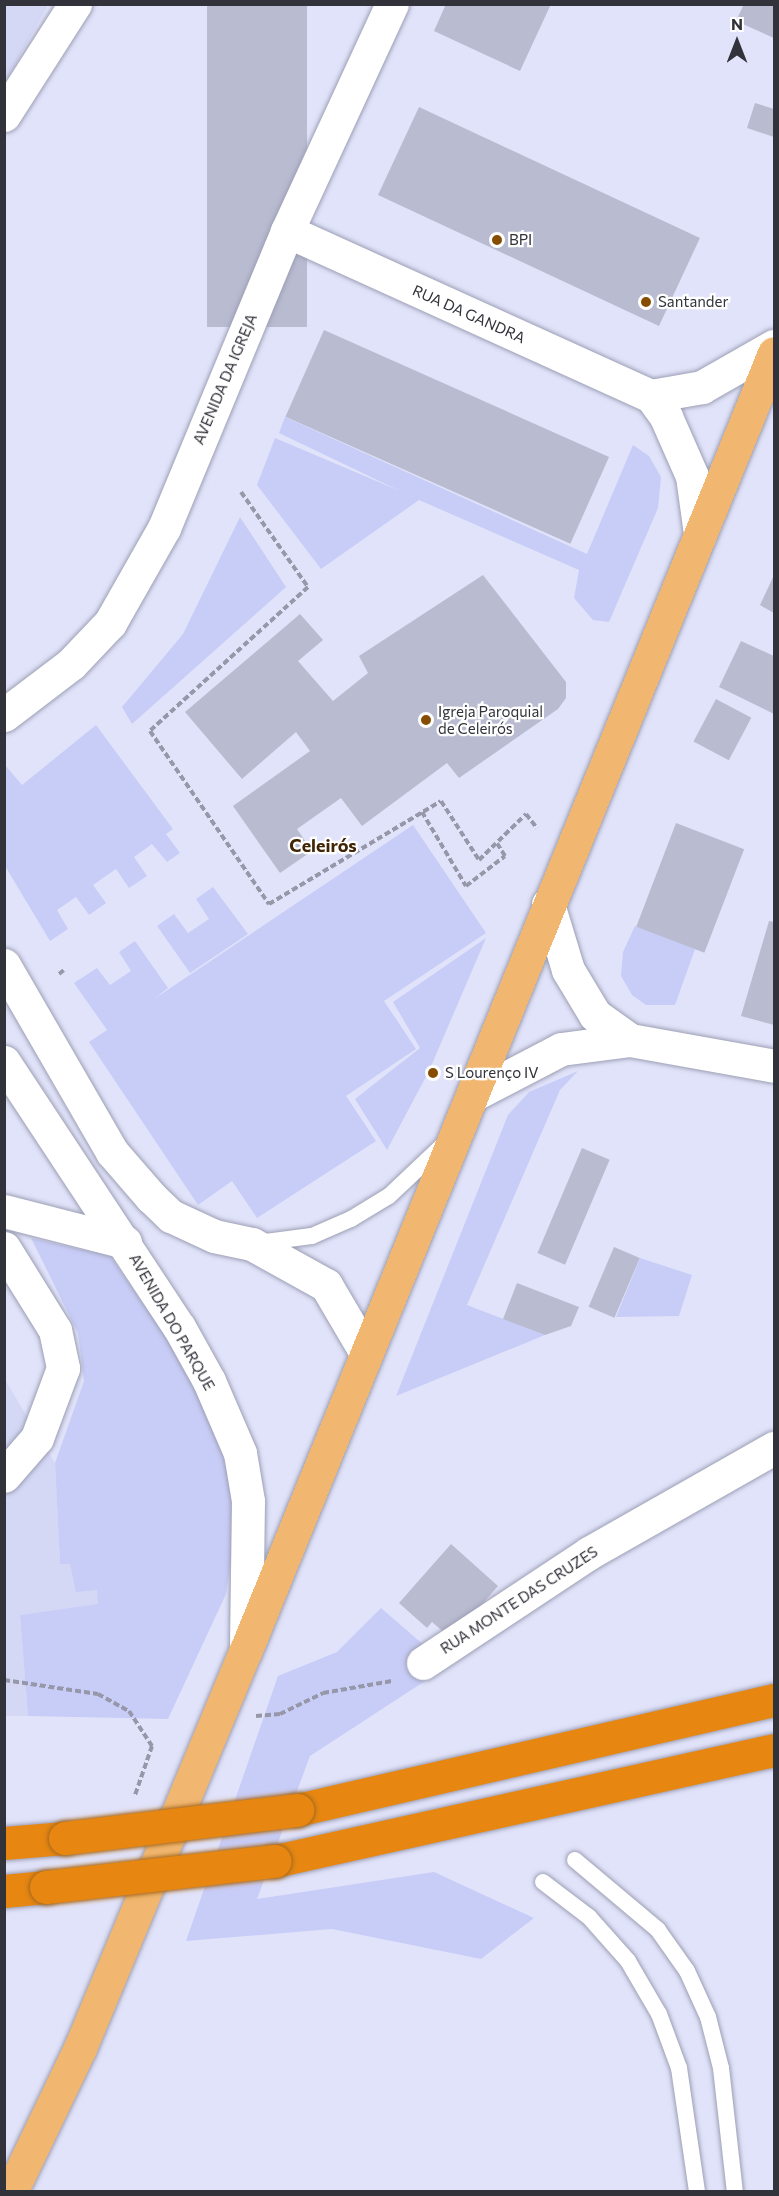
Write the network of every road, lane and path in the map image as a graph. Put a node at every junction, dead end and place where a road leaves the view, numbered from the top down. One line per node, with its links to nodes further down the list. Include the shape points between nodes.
1 (75, 4): 3 (street)
2 (392, 4): 4 (street, AVENIDA DA IGREJA)
3 (4, 115)
4 (287, 231): 7 (street, RUA DA GANDRA); 10 (street, AVENIDA DA IGREJA, via 164,528 110,623 71,664)
5 (774, 346): 7 (street, via 702,387)
6 (774, 353): 9 (main road)
7 (651, 396): 9 (street, via 666,417 692,476)
8 (242, 492): 11 (path, via 308,587 150,731 268,904)
9 (700, 534): 14 (main road)
10 (4, 715)
11 (422, 812): 13 (path, via 441,801 479,860); 13 (path, via 466,886 505,856)
12 (537, 828): 13 (path, via 526,813)
13 (497, 843)
14 (548, 904): 18 (street, via 568,970 595,1015); 21 (main road)
15 (4, 964): 25 (street, via 112,1152 151,1197 171,1216 203,1231)
16 (64, 970): 17 (path)
17 (59, 974)
18 (630, 1040): 20 (street); 21 (street, via 561,1049)
19 (4, 1062): 24 (street, AVENIDA DO PARQUE)
20 (774, 1066)
21 (475, 1095): 22 (main road)
22 (454, 1135): 25 (lane, via 389,1196 351,1219 312,1236); 27 (main road)
23 (4, 1211): 24 (street)
24 (125, 1242): 30 (street, AVENIDA DO PARQUE, via 209,1381 240,1453 248,1501)
25 (252, 1244): 27 (street, via 326,1285)
26 (4, 1248): 29 (street, via 55,1330 63,1368 37,1438)
27 (366, 1353): 30 (main road)
28 (774, 1448): 31 (street, RUA MONTE DAS CRUZES, via 589,1553)
29 (4, 1476)
30 (246, 1650): 41 (main road, via 80,2048)
31 (423, 1663): 34 (path, via 405,1678 322,1693 280,1714)
32 (4, 1680): 36 (path, via 98,1694 129,1711 152,1746)
33 (774, 1700): 37 (highway, bridge, via 297,1810)
34 (252, 1716)
35 (774, 1750): 40 (highway, bridge, via 275,1861)
36 (133, 1801)
37 (4, 1843)
38 (574, 1860): 43 (lane, via 658,1930 687,1971 708,2017 721,2068)
39 (543, 1882): 42 (lane, via 589,1917 628,1960 659,2014 679,2068)
40 (4, 1891)
41 (10, 2192)
42 (697, 2192)
43 (735, 2192)

